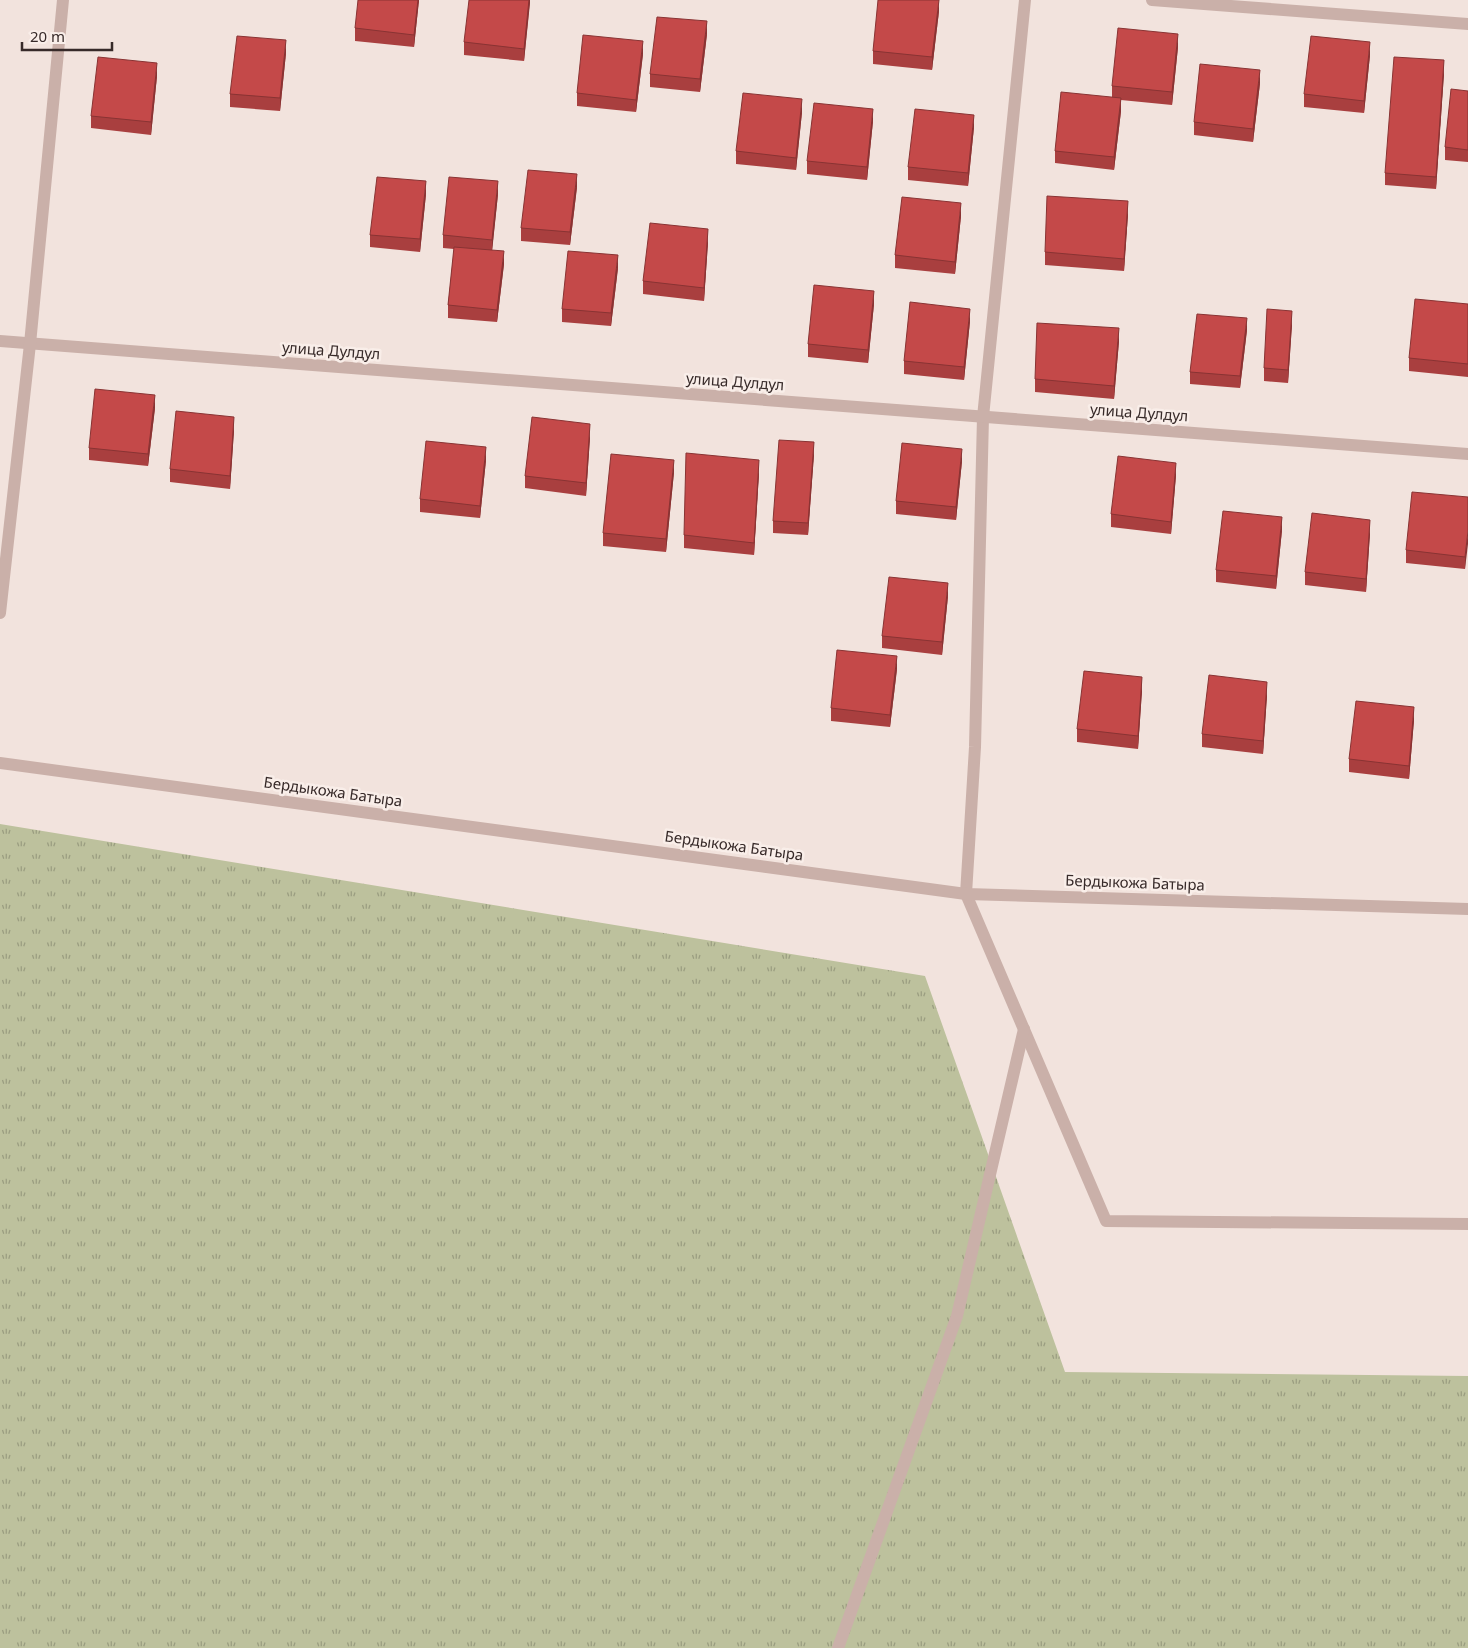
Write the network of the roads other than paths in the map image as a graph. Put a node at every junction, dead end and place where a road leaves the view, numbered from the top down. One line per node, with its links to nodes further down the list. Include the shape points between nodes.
1 (63, 0): 6 (street)
2 (1025, 0): 7 (street)
3 (1152, 0): 4 (street)
4 (1468, 24)
5 (0, 341): 6 (street, улица Дулдул)
6 (30, 344): 7 (street, улица Дулдул); 9 (street)
7 (983, 417): 8 (street, улица Дулдул); 11 (street, via 975,747)
8 (1468, 454)
9 (0, 613)
10 (0, 763): 11 (street, Бердыкожа Батыра)
11 (966, 894): 12 (street, Бердыкожа Батыра); 13 (street)
12 (1468, 909)
13 (1024, 1029): 14 (street, via 1106,1221); 15 (street, via 957,1316)
14 (1468, 1224)
15 (838, 1648)

